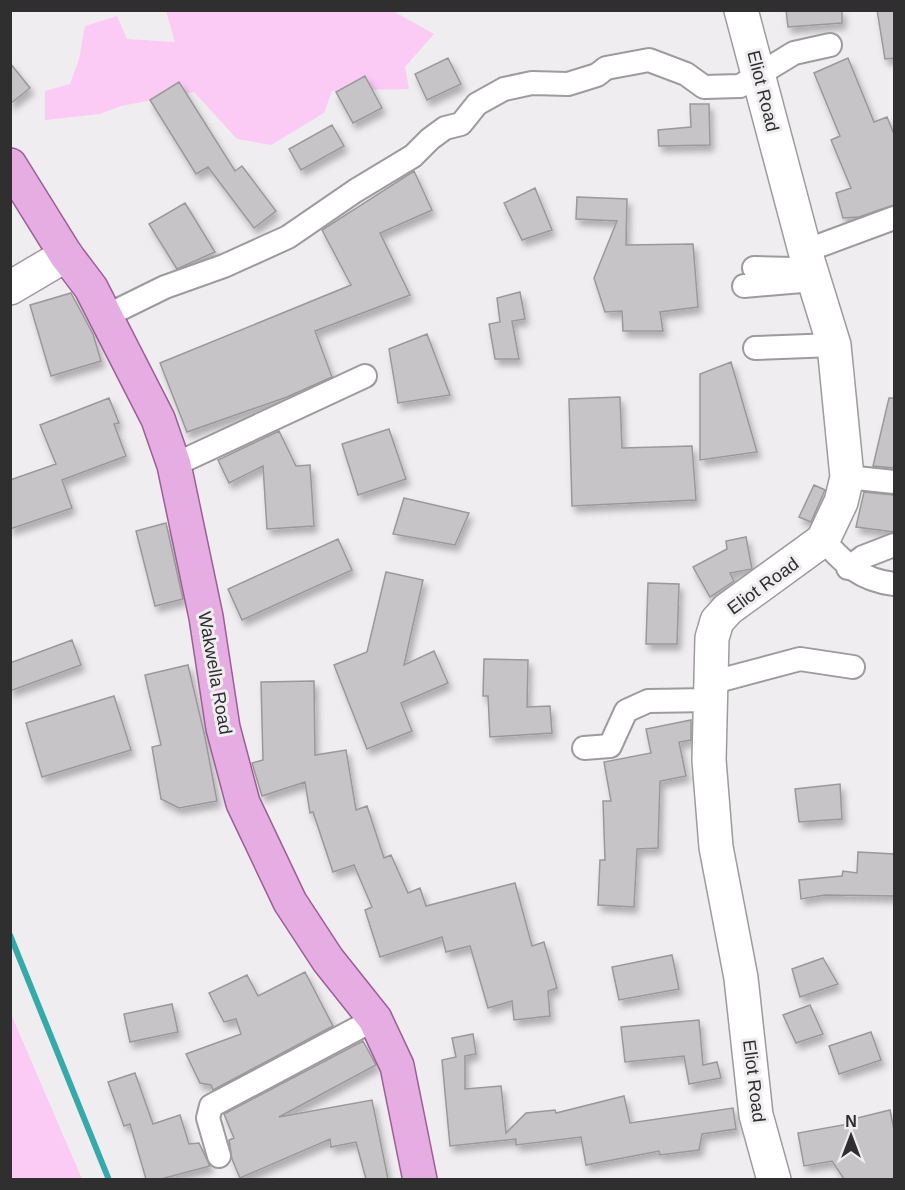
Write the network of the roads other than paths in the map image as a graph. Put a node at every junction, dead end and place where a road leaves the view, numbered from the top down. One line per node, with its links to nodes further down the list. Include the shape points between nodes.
1 (741, 10): 3 (street, Eliot Road)
2 (830, 45): 3 (street, via 794,53)
3 (760, 74): 7 (street, Eliot Road); 10 (street, via 740,86 704,87 686,74 649,60 606,68 568,84 532,83 504,89 477,104 461,124 437,133 413,156 288,237 165,287)
4 (10, 165): 6 (main road, Wakwella Road)
5 (894, 218): 7 (street)
6 (66, 255): 9 (street); 10 (main road, Wakwella Road)
7 (810, 266): 8 (street); 11 (street, Eliot Road)
8 (749, 277)
9 (10, 288)
10 (106, 316): 14 (main road, Wakwella Road, via 158,419)
11 (834, 345): 12 (street); 15 (street, Eliot Road)
12 (755, 348)
13 (365, 376): 14 (street)
14 (174, 465): 24 (main road, Wakwella Road, via 206,617 223,728 243,803 290,902 328,960)
15 (847, 477): 16 (street); 17 (street, Eliot Road, via 841,502)
16 (894, 482)
17 (823, 540): 19 (street); 22 (street, Eliot Road, via 752,589 717,621 712,638)
18 (894, 545): 19 (street, via 863,557)
19 (848, 568): 20 (street, via 879,582)
20 (894, 584)
21 (853, 667): 22 (street, via 800,659)
22 (709, 692): 23 (street, via 648,701 626,711 610,746); 27 (street, Eliot Road, via 709,760 716,847 741,978 756,1116)
23 (584, 748)
24 (375, 1019): 25 (street, via 211,1106 208,1118); 26 (main road, Wakwella Road, via 397,1066)
25 (219, 1156)
26 (420, 1179)
27 (774, 1179)

